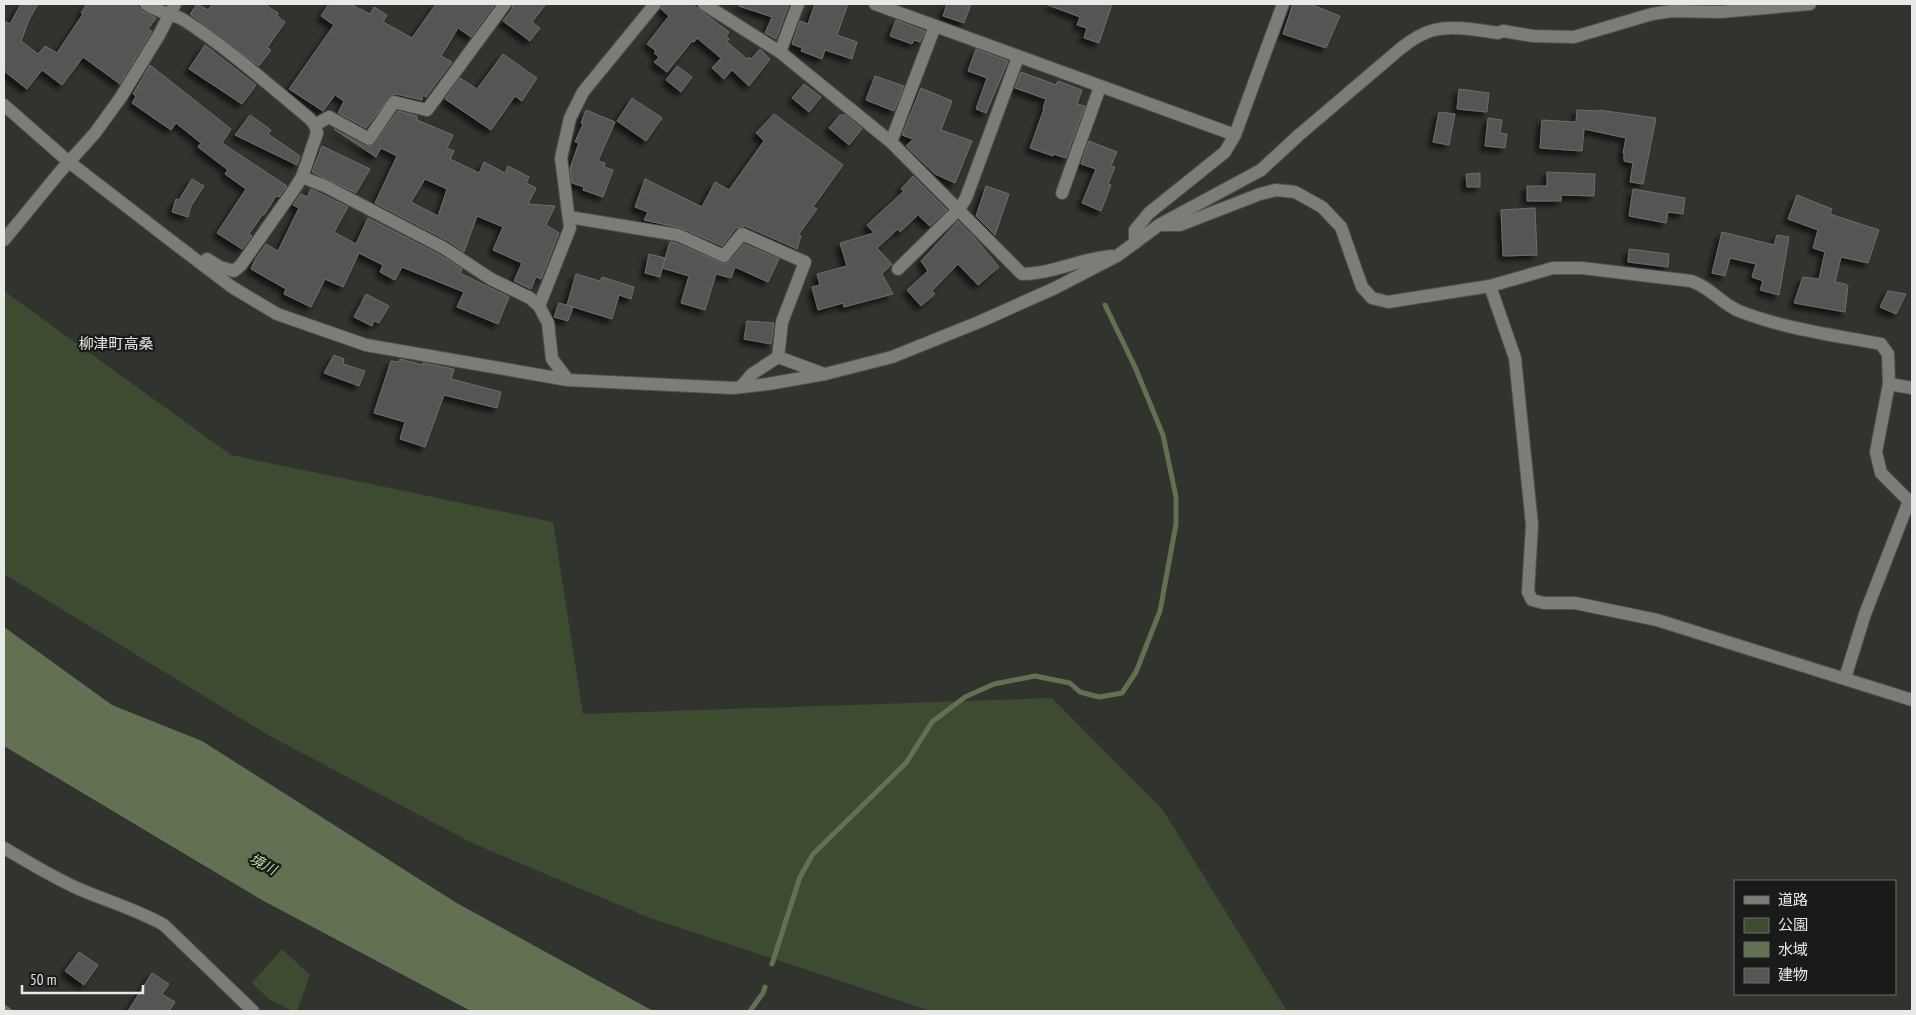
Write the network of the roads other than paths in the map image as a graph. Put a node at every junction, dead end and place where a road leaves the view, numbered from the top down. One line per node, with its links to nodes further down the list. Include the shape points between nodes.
1 (146, 4): 9 (street, via 156,11)
2 (505, 4): 15 (street, via 427,110 394,102 369,139 329,117)
3 (655, 4): 22 (street, via 583,92 570,118 561,158)
4 (704, 4): 11 (street)
5 (798, 4): 11 (street)
6 (875, 4): 10 (street)
7 (1283, 4): 16 (street)
8 (1810, 4): 23 (street, via 1720,12 1672,11 1574,37 1435,30 1400,49 1261,170)
9 (172, 9): 15 (street, via 182,20 244,64); 18 (street, via 121,97)
10 (935, 26): 12 (street); 17 (street)
11 (780, 52): 17 (street)
12 (1018, 57): 13 (street); 21 (street)
13 (1100, 87): 16 (street); 20 (street)
14 (4, 105): 18 (street)
15 (315, 125): 19 (street, via 318,133)
16 (1235, 135): 26 (street, via 1225,152 1150,213 1135,230)
17 (890, 142): 21 (street)
18 (69, 162): 24 (street); 25 (street)
19 (302, 177): 25 (street, via 234,271); 30 (street, via 444,248)
20 (1062, 193)
21 (959, 210): 27 (street, via 1022,274 1037,274 1096,258); 28 (street)
22 (568, 217): 30 (street, via 570,228); 31 (street, via 678,235 724,256 742,234 804,262 782,322)
23 (1160, 225): 26 (street); 29 (street, via 1180,225 1276,190 1295,192 1322,207 1341,227 1362,287 1372,298 1388,302)
24 (4, 240)
25 (174, 243): 33 (street, via 277,314 308,326 366,345)
26 (1135, 244): 27 (street)
27 (1117, 256): 32 (street, via 979,322 892,357)
28 (898, 269)
29 (1490, 286): 34 (street, via 1553,268 1582,268 1691,281 1704,286 1738,310 1794,328 1880,344 1888,354); 37 (street, via 1516,358 1532,525 1528,592 1532,600 1576,603 1657,620)
30 (539, 306): 33 (street, via 548,323 552,359)
31 (778, 357): 32 (street); 35 (street, via 752,374)
32 (825, 374): 35 (street)
33 (568, 380): 35 (street)
34 (1889, 384): 36 (street); 37 (street, via 1876,452 1881,473 1909,501 1865,614)
35 (741, 387)
36 (1912, 388)
37 (1845, 678): 38 (street)
38 (1912, 700)
39 (4, 848): 40 (street, via 76,888 164,925)
40 (253, 1011)

